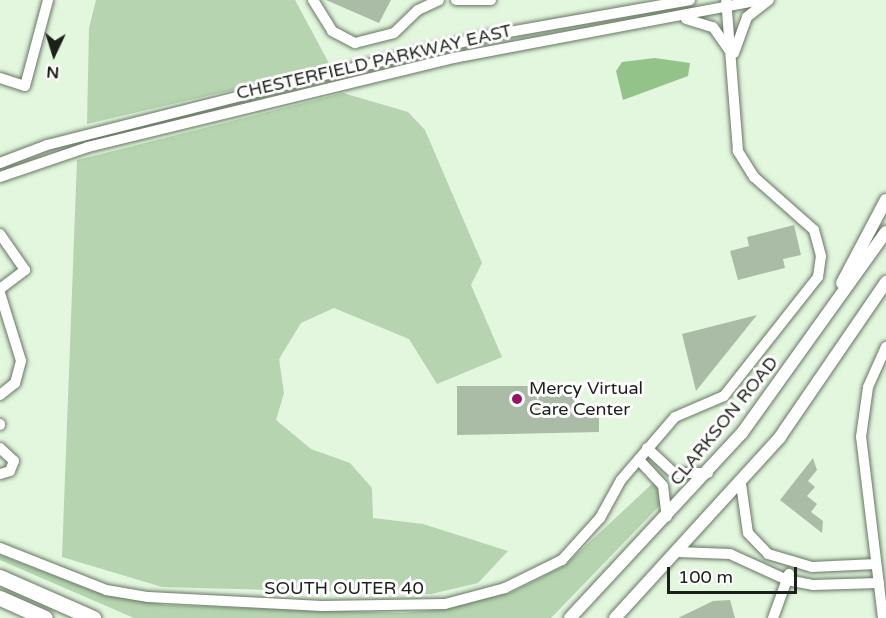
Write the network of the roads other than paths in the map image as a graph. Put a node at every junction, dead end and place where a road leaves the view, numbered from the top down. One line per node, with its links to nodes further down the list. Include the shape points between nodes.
1 (48, 0): 12 (street, via 25,86)
2 (314, 0): 3 (street, via 332,30 356,43 394,33 418,10)
3 (439, 0)
4 (456, 0): 5 (street)
5 (491, 0)
6 (690, 0): 13 (street, CHESTERFIELD PARKWAY EAST, via 492,35 47,145)
7 (761, 0): 9 (street, CHESTERFIELD PARKWAY EAST)
8 (769, 0): 11 (street, via 747,17)
9 (726, 4): 10 (street, CHESTERFIELD PARKWAY EAST); 11 (street, SOUTH OUTER 40)
10 (677, 18): 11 (street, via 713,27); 14 (street, CHESTERFIELD PARKWAY EAST, via 454,58 88,147)
11 (732, 59): 24 (street, SOUTH OUTER 40, via 738,151 754,177 814,230 821,268 802,304 724,396 675,417)
12 (0, 78)
13 (0, 163)
14 (0, 177)
15 (886, 200): 20 (main road)
16 (886, 232): 20 (main road, CLARKSON ROAD)
17 (0, 234): 19 (street, via 25,270)
18 (886, 282): 28 (main road, via 801,409)
19 (0, 291): 22 (street, via 21,361 15,383)
20 (819, 326): 26 (main road, CLARKSON ROAD)
21 (886, 347): 33 (street, via 868,387 862,421)
22 (0, 395)
23 (0, 448): 27 (street, via 14,461 10,471)
24 (647, 448): 25 (street, SOUTH OUTER 40); 26 (street, via 674,473)
25 (639, 460): 29 (street, via 663,486); 30 (street, SOUTH OUTER 40, via 600,518 562,560 505,588 445,604 333,607 148,597 106,590)
26 (708, 473): 29 (main road, CLARKSON ROAD)
27 (0, 474)
28 (741, 484): 31 (main road); 32 (street, via 748,533 768,554)
29 (667, 517): 41 (main road, CLARKSON ROAD)
30 (0, 548)
31 (678, 552): 35 (street, via 730,554); 42 (main road)
32 (790, 564): 33 (street); 35 (street)
33 (876, 564): 36 (street)
34 (0, 577): 38 (highway)
35 (787, 580): 36 (street, via 842,586); 43 (street)
36 (879, 583): 44 (street)
37 (6, 601): 39 (highway); 40 (highway)
38 (93, 617)
39 (32, 618)
40 (45, 618)
41 (570, 618)
42 (615, 618)
43 (772, 618)
44 (883, 618)

